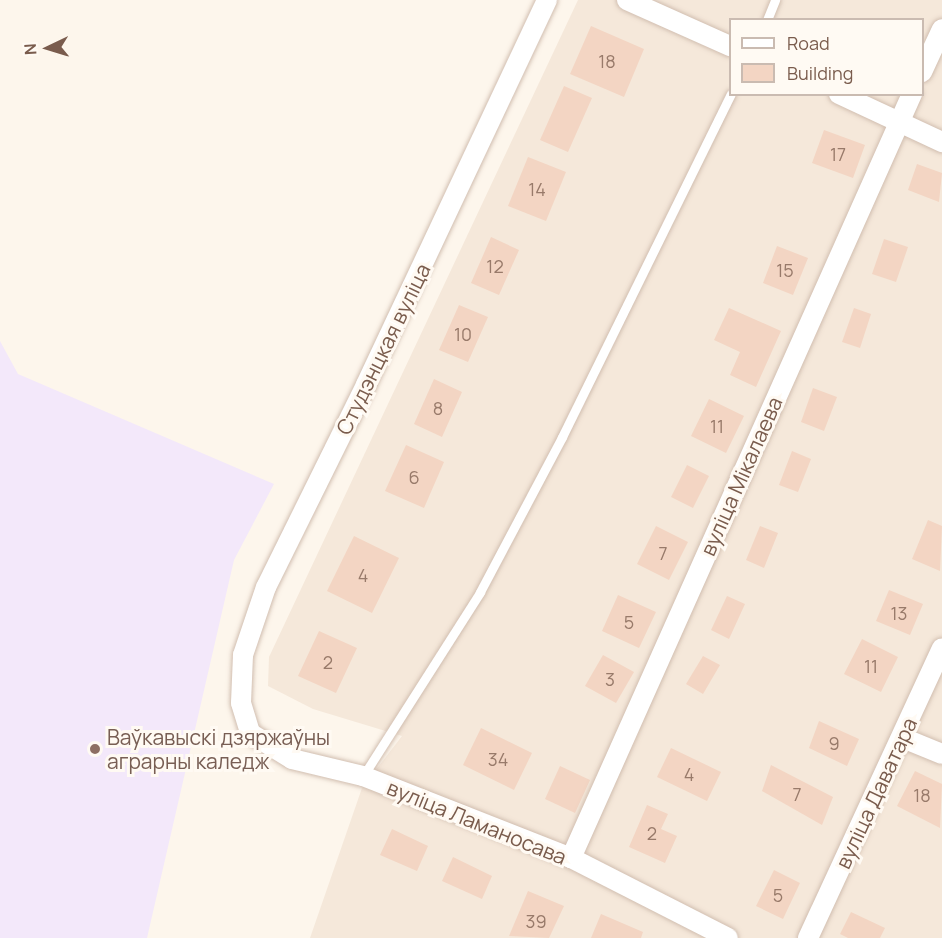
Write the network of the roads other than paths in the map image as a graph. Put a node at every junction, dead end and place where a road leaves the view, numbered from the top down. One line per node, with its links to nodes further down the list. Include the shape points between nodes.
1 (547, 0): 14 (street, Студэнцкая вуліца, via 266,587 243,656)
2 (627, 0): 6 (street)
3 (775, 0): 4 (lane)
4 (767, 18)
5 (942, 29): 7 (street)
6 (729, 46)
7 (924, 68)
8 (730, 96): 17 (lane, via 562,437 480,592)
9 (843, 96): 11 (street)
10 (911, 96): 11 (street, вуліца Мікалаева)
11 (900, 122): 12 (street); 18 (street, вуліца Мікалаева)
12 (942, 142)
13 (942, 648): 15 (street, вуліца Даватара)
14 (241, 703): 17 (street, вуліца Ламаносава, via 250,733 292,759)
15 (903, 738): 16 (street); 20 (street, вуліца Даватара)
16 (942, 754)
17 (363, 777): 18 (street, вуліца Ламаносава)
18 (571, 858): 19 (street, вуліца Ламаносава)
19 (728, 938)
20 (808, 938)

